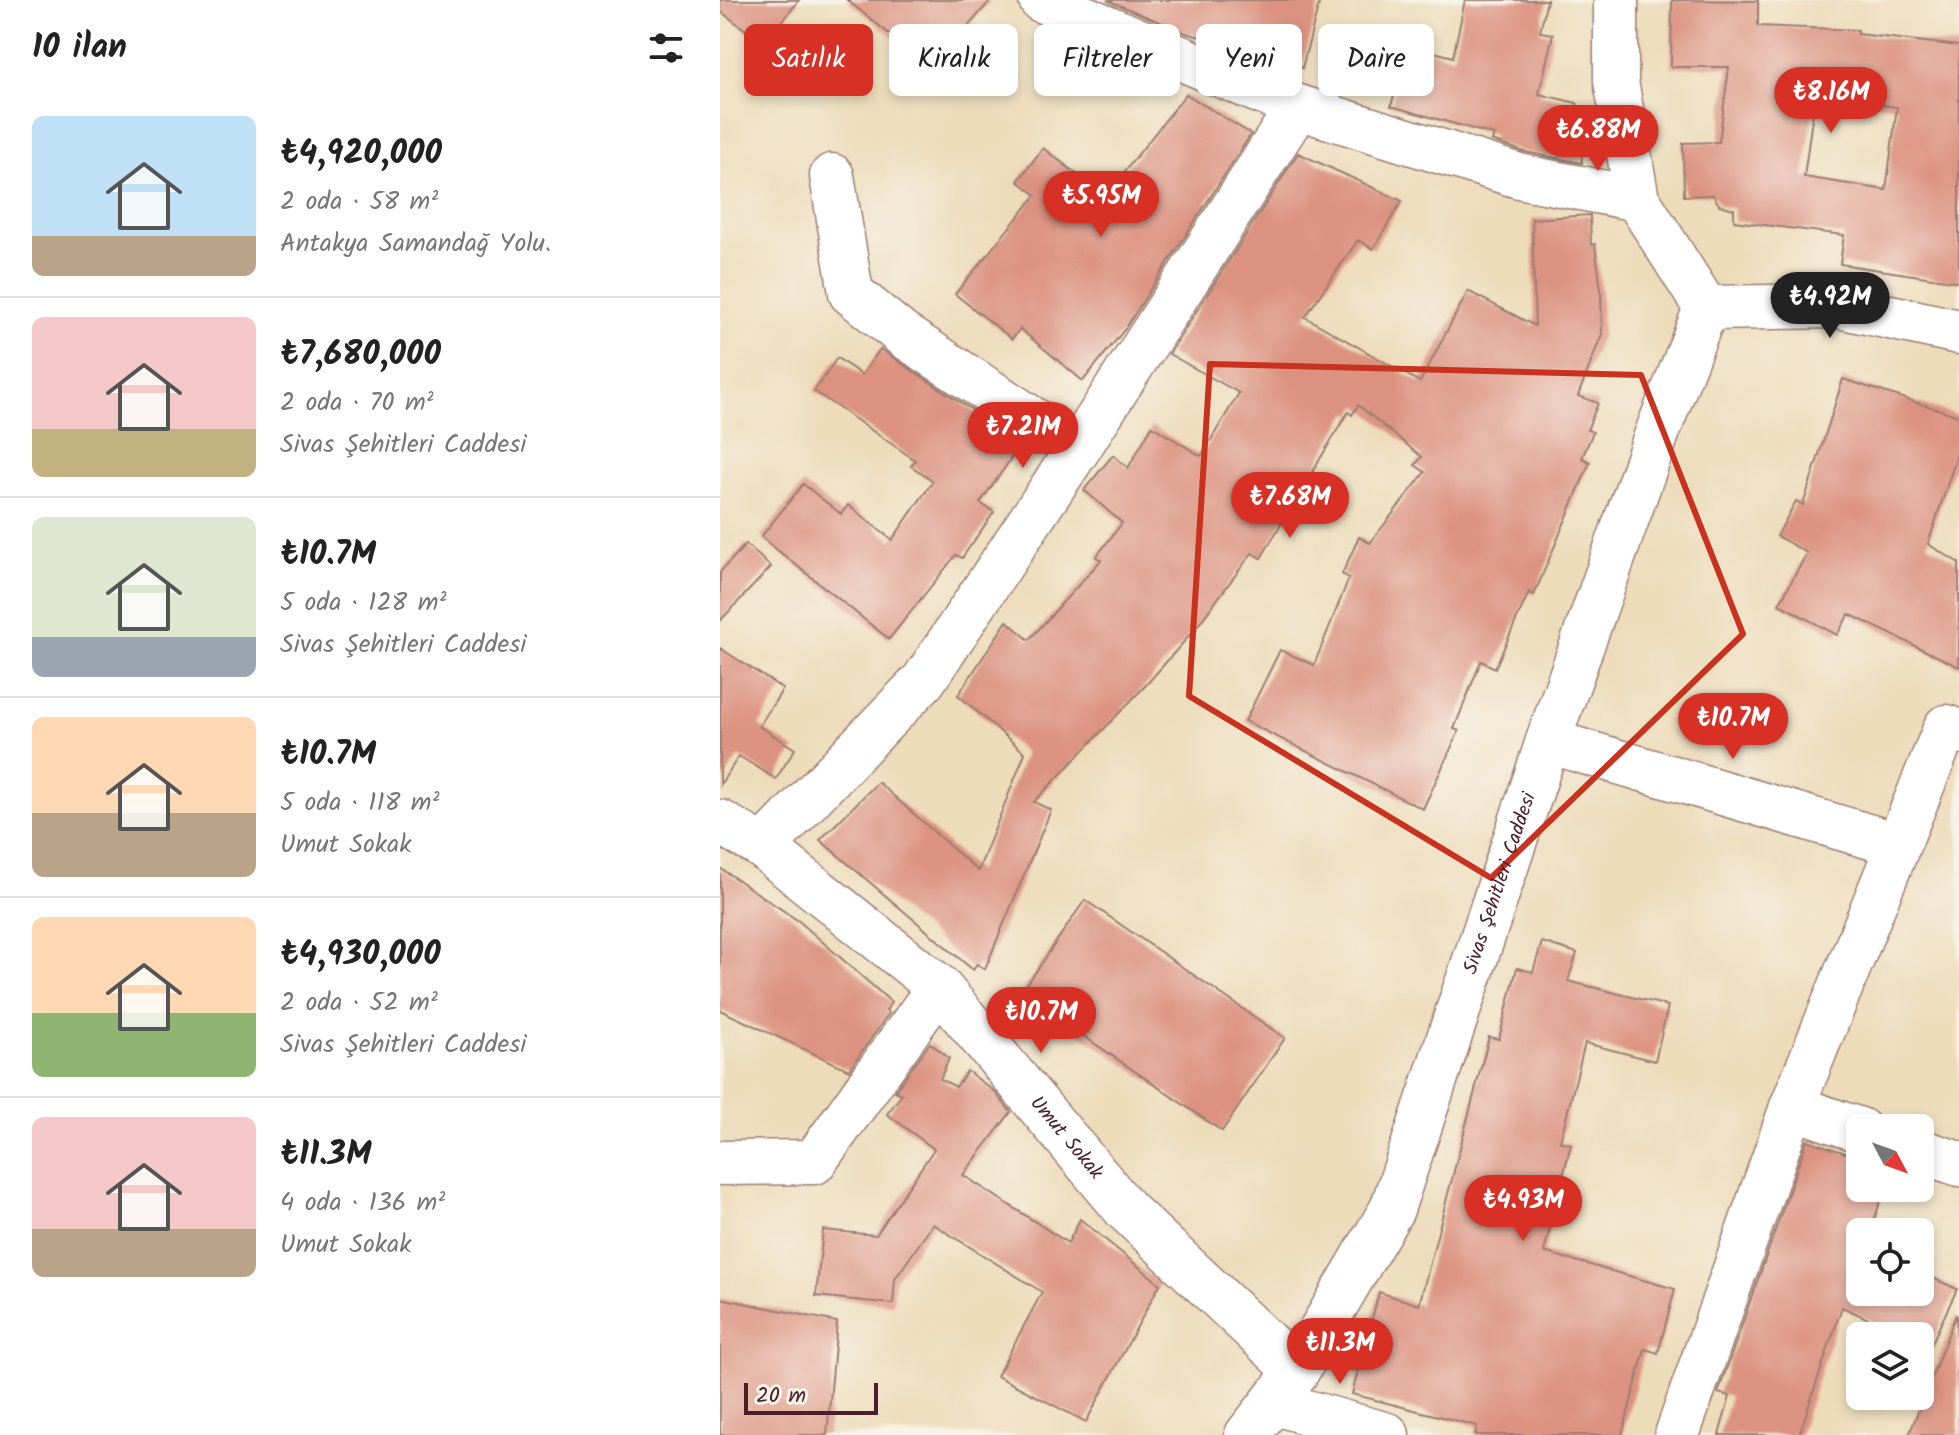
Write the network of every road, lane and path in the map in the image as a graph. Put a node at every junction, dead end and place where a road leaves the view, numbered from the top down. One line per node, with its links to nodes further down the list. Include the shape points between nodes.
1 (1041, 0): 3 (street)
2 (1616, 0): 6 (street, via 1616,81)
3 (1099, 11): 4 (street)
4 (1298, 107): 6 (street, via 1519,176); 9 (street)
5 (832, 176): 9 (street, via 851,293 903,335)
6 (1637, 199): 7 (street)
7 (1706, 308): 8 (street, via 1839,306); 11 (street, Sivas Şehitleri Caddesi)
8 (1959, 332)
9 (1078, 449): 14 (street, via 924,680)
10 (1959, 732): 13 (street, via 1946,727)
11 (1548, 741): 13 (street); 21 (street, Sivas Şehitleri Caddesi, via 1392,1209)
12 (720, 822): 14 (street, Umut Sokak)
13 (1898, 845): 16 (street)
14 (763, 847): 15 (street, Umut Sokak)
15 (939, 987): 19 (street, via 814,1162); 21 (street, Umut Sokak, via 1126,1210)
16 (1792, 1107): 17 (street); 23 (street)
17 (1846, 1125)
18 (1934, 1156): 20 (street)
19 (720, 1163)
20 (1959, 1164)
21 (1273, 1403): 22 (street, Umut Sokak)
22 (1387, 1435)
23 (1677, 1435)

